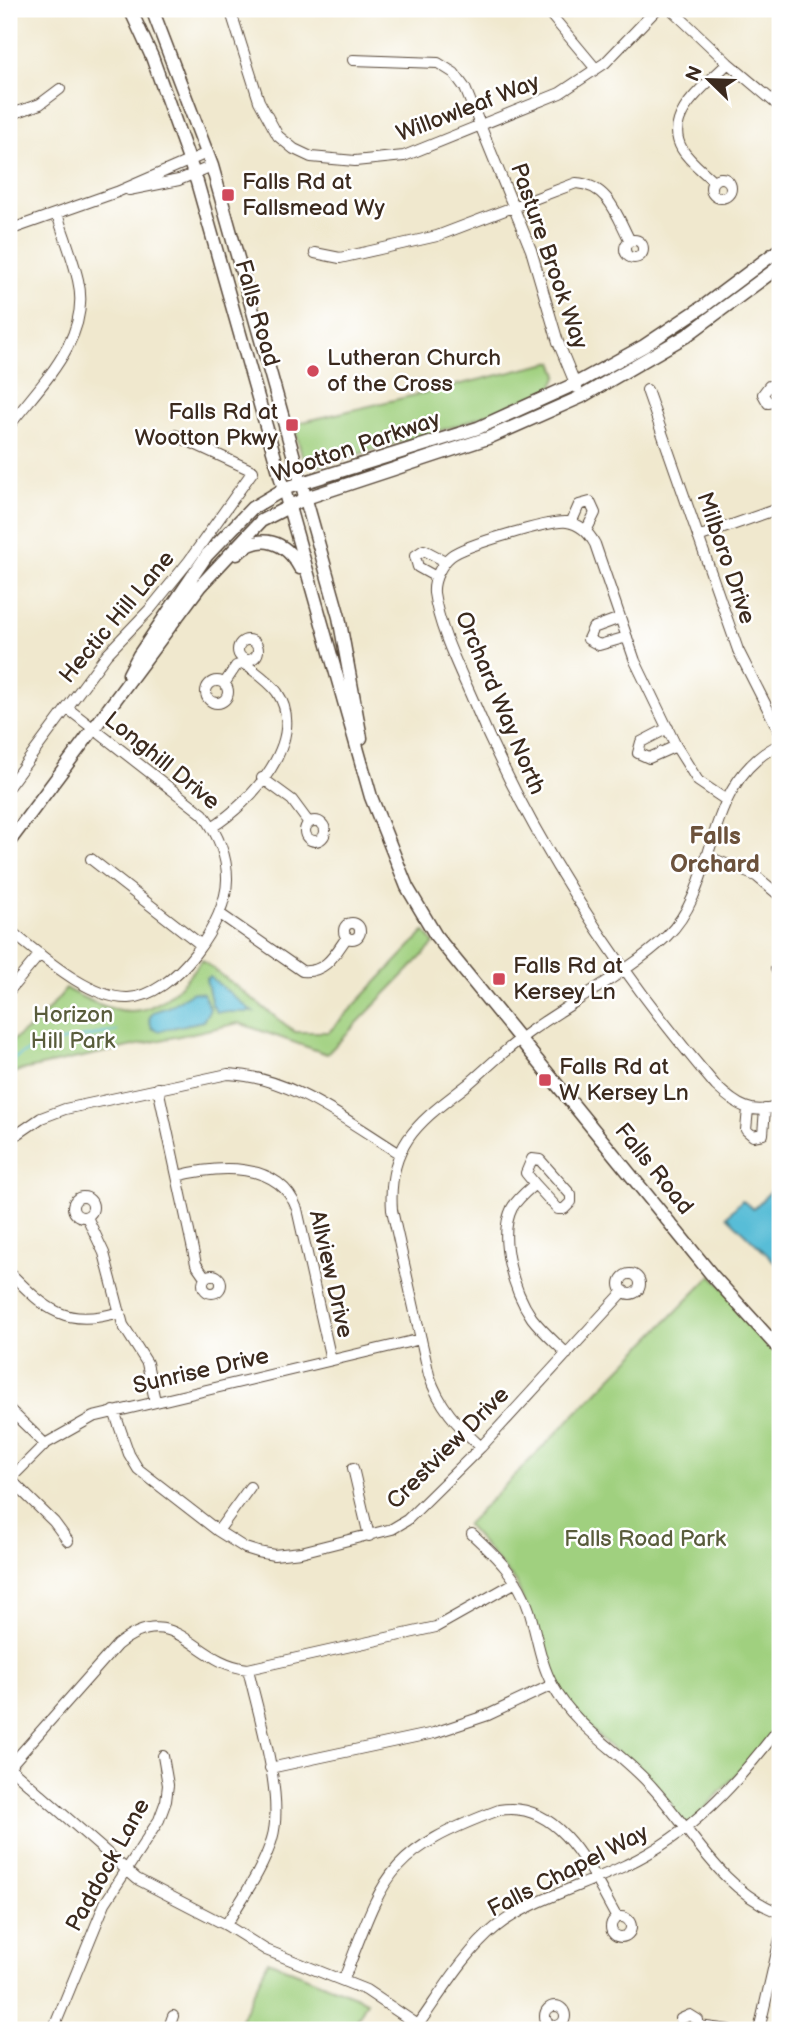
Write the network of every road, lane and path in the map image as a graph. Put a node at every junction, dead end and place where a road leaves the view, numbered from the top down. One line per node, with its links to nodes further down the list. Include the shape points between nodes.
1 (130, 9): 15 (main road, Falls Road)
2 (152, 9): 14 (main road, Falls Road)
3 (230, 9): 13 (street, Willowleaf Way, via 259,101 268,121 293,149 327,160 404,156)
4 (546, 9): 9 (street)
5 (657, 9): 9 (street, Willowleaf Way)
6 (671, 9): 8 (street)
7 (353, 60): 13 (street, Pasture Brook Way, via 422,60 448,68 465,88)
8 (728, 63): 11 (street); 18 (street, via 687,106 677,132 684,152)
9 (596, 69): 13 (street, Willowleaf Way, via 560,93)
10 (60, 89): 12 (street, via 40,104)
11 (780, 107)
12 (9, 115)
13 (481, 126): 20 (street, Pasture Brook Way)
14 (207, 153): 15 (street); 16 (main road, Falls Road)
15 (189, 160): 17 (main road, Falls Road); 19 (street)
16 (212, 166): 17 (street); 34 (main road, Falls Road)
17 (194, 174): 19 (street); 35 (main road, Falls Road)
18 (713, 181)
19 (117, 192): 21 (street)
20 (514, 207): 23 (street, via 586,183 608,198); 25 (street, via 437,236 340,258); 27 (street, Pasture Brook Way)
21 (57, 214): 22 (street); 32 (street, via 79,283 80,315 60,360)
22 (9, 230)
23 (631, 241)
24 (780, 249): 27 (main road, Wootton Parkway, via 664,332)
25 (315, 253)
26 (780, 266): 30 (main road, Wootton Parkway, via 686,336)
27 (575, 384): 30 (street, Pasture Brook Way); 34 (main road, Wootton Parkway, via 478,428)
28 (780, 388): 31 (street, via 769,386 763,394 768,403)
29 (647, 390): 41 (street, Milboro Drive)
30 (581, 397): 36 (main road, Wootton Parkway, via 488,438)
31 (780, 401)
32 (9, 426)
33 (176, 435): 50 (street, Hectic Hill Lane, via 253,471 189,561 107,654)
34 (302, 483): 35 (main road, Wootton Parkway); 36 (main road, Falls Road)
35 (286, 488): 37 (main road, Falls Road); 49 (main road, Wootton Parkway, via 252,508 207,555 139,655)
36 (306, 498): 37 (main road, Wootton Parkway); 58 (main road, Falls Road, via 339,617)
37 (288, 506): 44 (main road, Falls Road); 46 (main road, Wootton Parkway, via 261,521 238,543)
38 (780, 509): 41 (street)
39 (571, 523): 40 (street); 40 (street, via 579,505 590,502 595,513); 42 (street, via 548,524 466,548)
40 (586, 531): 45 (street, via 595,544)
41 (698, 537): 53 (street, Milboro Drive, via 738,650)
42 (445, 561): 43 (street); 43 (street, via 424,550 415,556 418,567)
43 (436, 577): 72 (street, Orchard Way North, via 437,604 492,744 554,866)
44 (312, 594): 46 (main road, via 289,551 274,542 259,541 240,551); 58 (main road, Falls Road)
45 (620, 618): 47 (street); 47 (street, via 593,628 588,639 598,645)
46 (178, 619): 49 (main road, Wootton Parkway)
47 (627, 637): 51 (street, via 642,679)
48 (224, 684): 56 (street, via 245,661 275,690 287,723 284,747)
49 (120, 694): 52 (main road, Wootton Parkway)
50 (67, 708): 52 (street, Longhill Drive); 57 (street, Hectic Hill Lane)
51 (668, 728): 55 (street); 55 (street, via 642,742 638,753 649,758)
52 (94, 730): 61 (street, Longhill Drive, via 192,805); 62 (main road, Wootton Parkway)
53 (780, 733)
54 (780, 744): 59 (street, via 747,770)
55 (676, 746): 59 (street, via 698,781)
56 (262, 778): 60 (street, via 292,800); 61 (street, via 236,809)
57 (9, 786)
58 (371, 797): 75 (main road, Falls Road, via 420,911)
59 (726, 800): 63 (street)
60 (309, 823)
61 (212, 827): 66 (street, Longhill Drive, via 226,858 228,880)
62 (9, 842)
63 (706, 856): 65 (street, via 756,876); 72 (street, via 677,924 658,944)
64 (91, 859): 69 (street)
65 (780, 896)
66 (220, 914): 68 (street, via 302,971 327,964); 69 (street, Longhill Drive)
67 (9, 930): 70 (street, Longhill Drive)
68 (347, 937)
69 (201, 944): 70 (street, Longhill Drive, via 165,985 129,998 93,990)
70 (40, 954): 74 (street)
71 (780, 962): 73 (street, via 776,969)
72 (621, 969): 75 (street); 78 (street, Orchard Way North, via 716,1086)
73 (780, 977)
74 (9, 990)
75 (520, 1041): 81 (street, via 429,1116); 90 (main road, Falls Road, via 712,1275)
76 (158, 1088): 80 (street, via 52,1114); 81 (street, via 219,1074 255,1078 316,1102); 82 (street)
77 (780, 1105): 79 (street)
78 (748, 1109): 79 (street); 79 (street, via 746,1130 752,1136 765,1130)
79 (765, 1110)
80 (9, 1140)
81 (400, 1154): 89 (street, via 392,1182 392,1210)
82 (177, 1176): 86 (street, via 196,1264); 92 (street, Allview Drive, via 217,1167 240,1169 270,1178 287,1192 297,1209)
83 (535, 1184): 83 (street, via 526,1168 536,1158 571,1195 570,1205 555,1208); 91 (street, via 512,1209 506,1239 526,1307)
84 (87, 1217): 88 (street, via 104,1253)
85 (9, 1272): 88 (street, via 38,1301 70,1318 96,1319)
86 (205, 1277)
87 (624, 1291): 91 (street, Crestview Drive)
88 (120, 1312): 93 (street, via 147,1363)
89 (421, 1339): 92 (street, Sunrise Drive); 97 (street, via 435,1393 449,1415)
90 (780, 1350)
91 (567, 1354): 97 (street, Crestview Drive)
92 (331, 1360): 93 (street, Sunrise Drive)
93 (155, 1401): 95 (street, Sunrise Drive)
94 (9, 1409): 96 (street)
95 (114, 1411): 96 (street, Sunrise Drive, via 80,1422); 101 (street, Crestview Drive, via 138,1469)
96 (45, 1444): 99 (street, Sunrise Drive)
97 (481, 1447): 103 (street, Crestview Drive, via 407,1520)
98 (353, 1468): 103 (street)
99 (9, 1479): 104 (street)
100 (250, 1487): 101 (street)
101 (218, 1531): 103 (street, Crestview Drive, via 245,1548 274,1555)
102 (472, 1534): 105 (street)
103 (369, 1536)
104 (68, 1541)
105 (516, 1582): 106 (street, via 436,1627); 107 (street)
106 (248, 1669): 110 (street, via 220,1662 173,1629 139,1630 117,1645); 111 (street)
107 (552, 1685): 111 (street, via 488,1716 434,1734); 112 (street, via 577,1720 652,1786)
108 (780, 1727): 112 (street, Falls Chapel Way, via 730,1789)
109 (163, 1756): 113 (street, Paddock Lane, via 166,1801)
110 (9, 1767): 113 (street)
111 (270, 1768): 117 (street, via 276,1811 273,1838)
112 (686, 1829): 114 (street, Falls Chapel Way); 115 (street, via 726,1877)
113 (126, 1870): 117 (street); 123 (street, Paddock Lane, via 90,1933)
114 (595, 1880): 116 (street); 119 (street, via 576,1846 536,1814 512,1808 481,1817 419,1846 387,1877); 121 (street, Falls Chapel Way, via 492,1930)
115 (780, 1913)
116 (617, 1918)
117 (226, 1925): 119 (street, via 266,1950)
118 (780, 1938): 127 (street)
119 (344, 1979): 121 (street, via 380,1997)
120 (173, 2016): 124 (street)
121 (416, 2028)
122 (698, 2028): 125 (street, via 696,2017 687,2015 680,2023); 126 (street)
123 (53, 2030)
124 (168, 2030)
125 (682, 2030)
126 (729, 2030)
127 (759, 2030)

